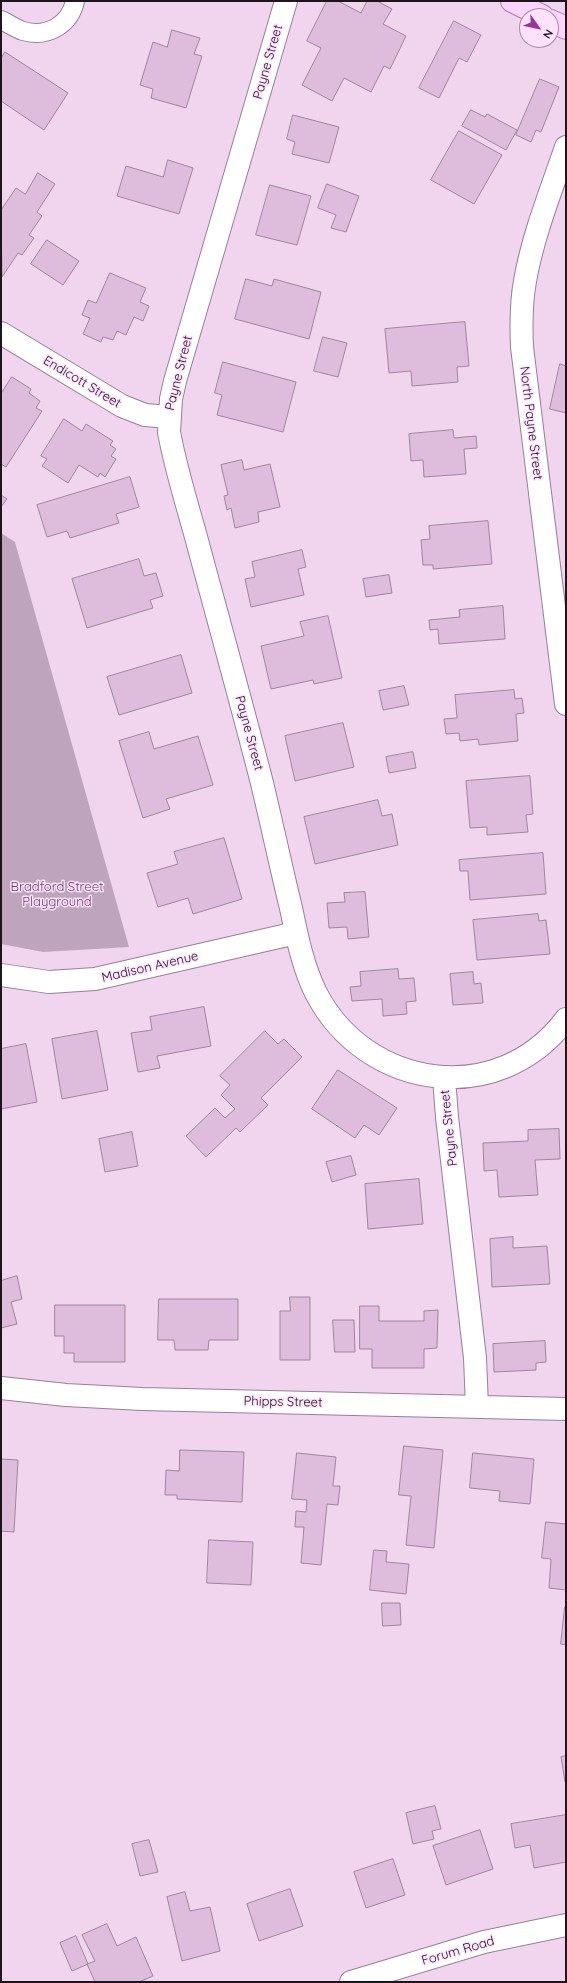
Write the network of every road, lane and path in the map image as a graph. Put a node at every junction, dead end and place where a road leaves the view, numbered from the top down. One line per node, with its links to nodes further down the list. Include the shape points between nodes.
1 (76, 1): 5 (lane, via 74,10 61,26 43,34 23,31)
2 (286, 1): 8 (street, Payne Street, via 175,381)
3 (512, 1): 4 (main road)
4 (526, 8)
5 (1, 20)
6 (566, 147): 9 (street, North Payne Street, via 529,260 521,327)
7 (1, 333): 8 (street, Endicott Street, via 122,406 145,415)
8 (169, 417): 10 (street, Payne Street, via 172,448 255,757)
9 (566, 704)
10 (296, 933): 11 (street, Madison Avenue, via 95,980 49,982); 13 (street, Payne Street, via 316,992 337,1024 347,1034 367,1051 397,1067)
11 (1, 975)
12 (566, 1019): 13 (street, via 549,1039 518,1060 480,1074)
13 (444, 1078): 15 (street, Payne Street, via 446,1117 475,1358)
14 (1, 1388): 15 (street, Phipps Street, via 142,1399)
15 (477, 1406): 16 (street, Phipps Street)
16 (566, 1409)
17 (566, 1925): 18 (street, Forum Road, via 484,1942)
18 (379, 1978): 19 (street, Forum Road)
19 (351, 1982)

